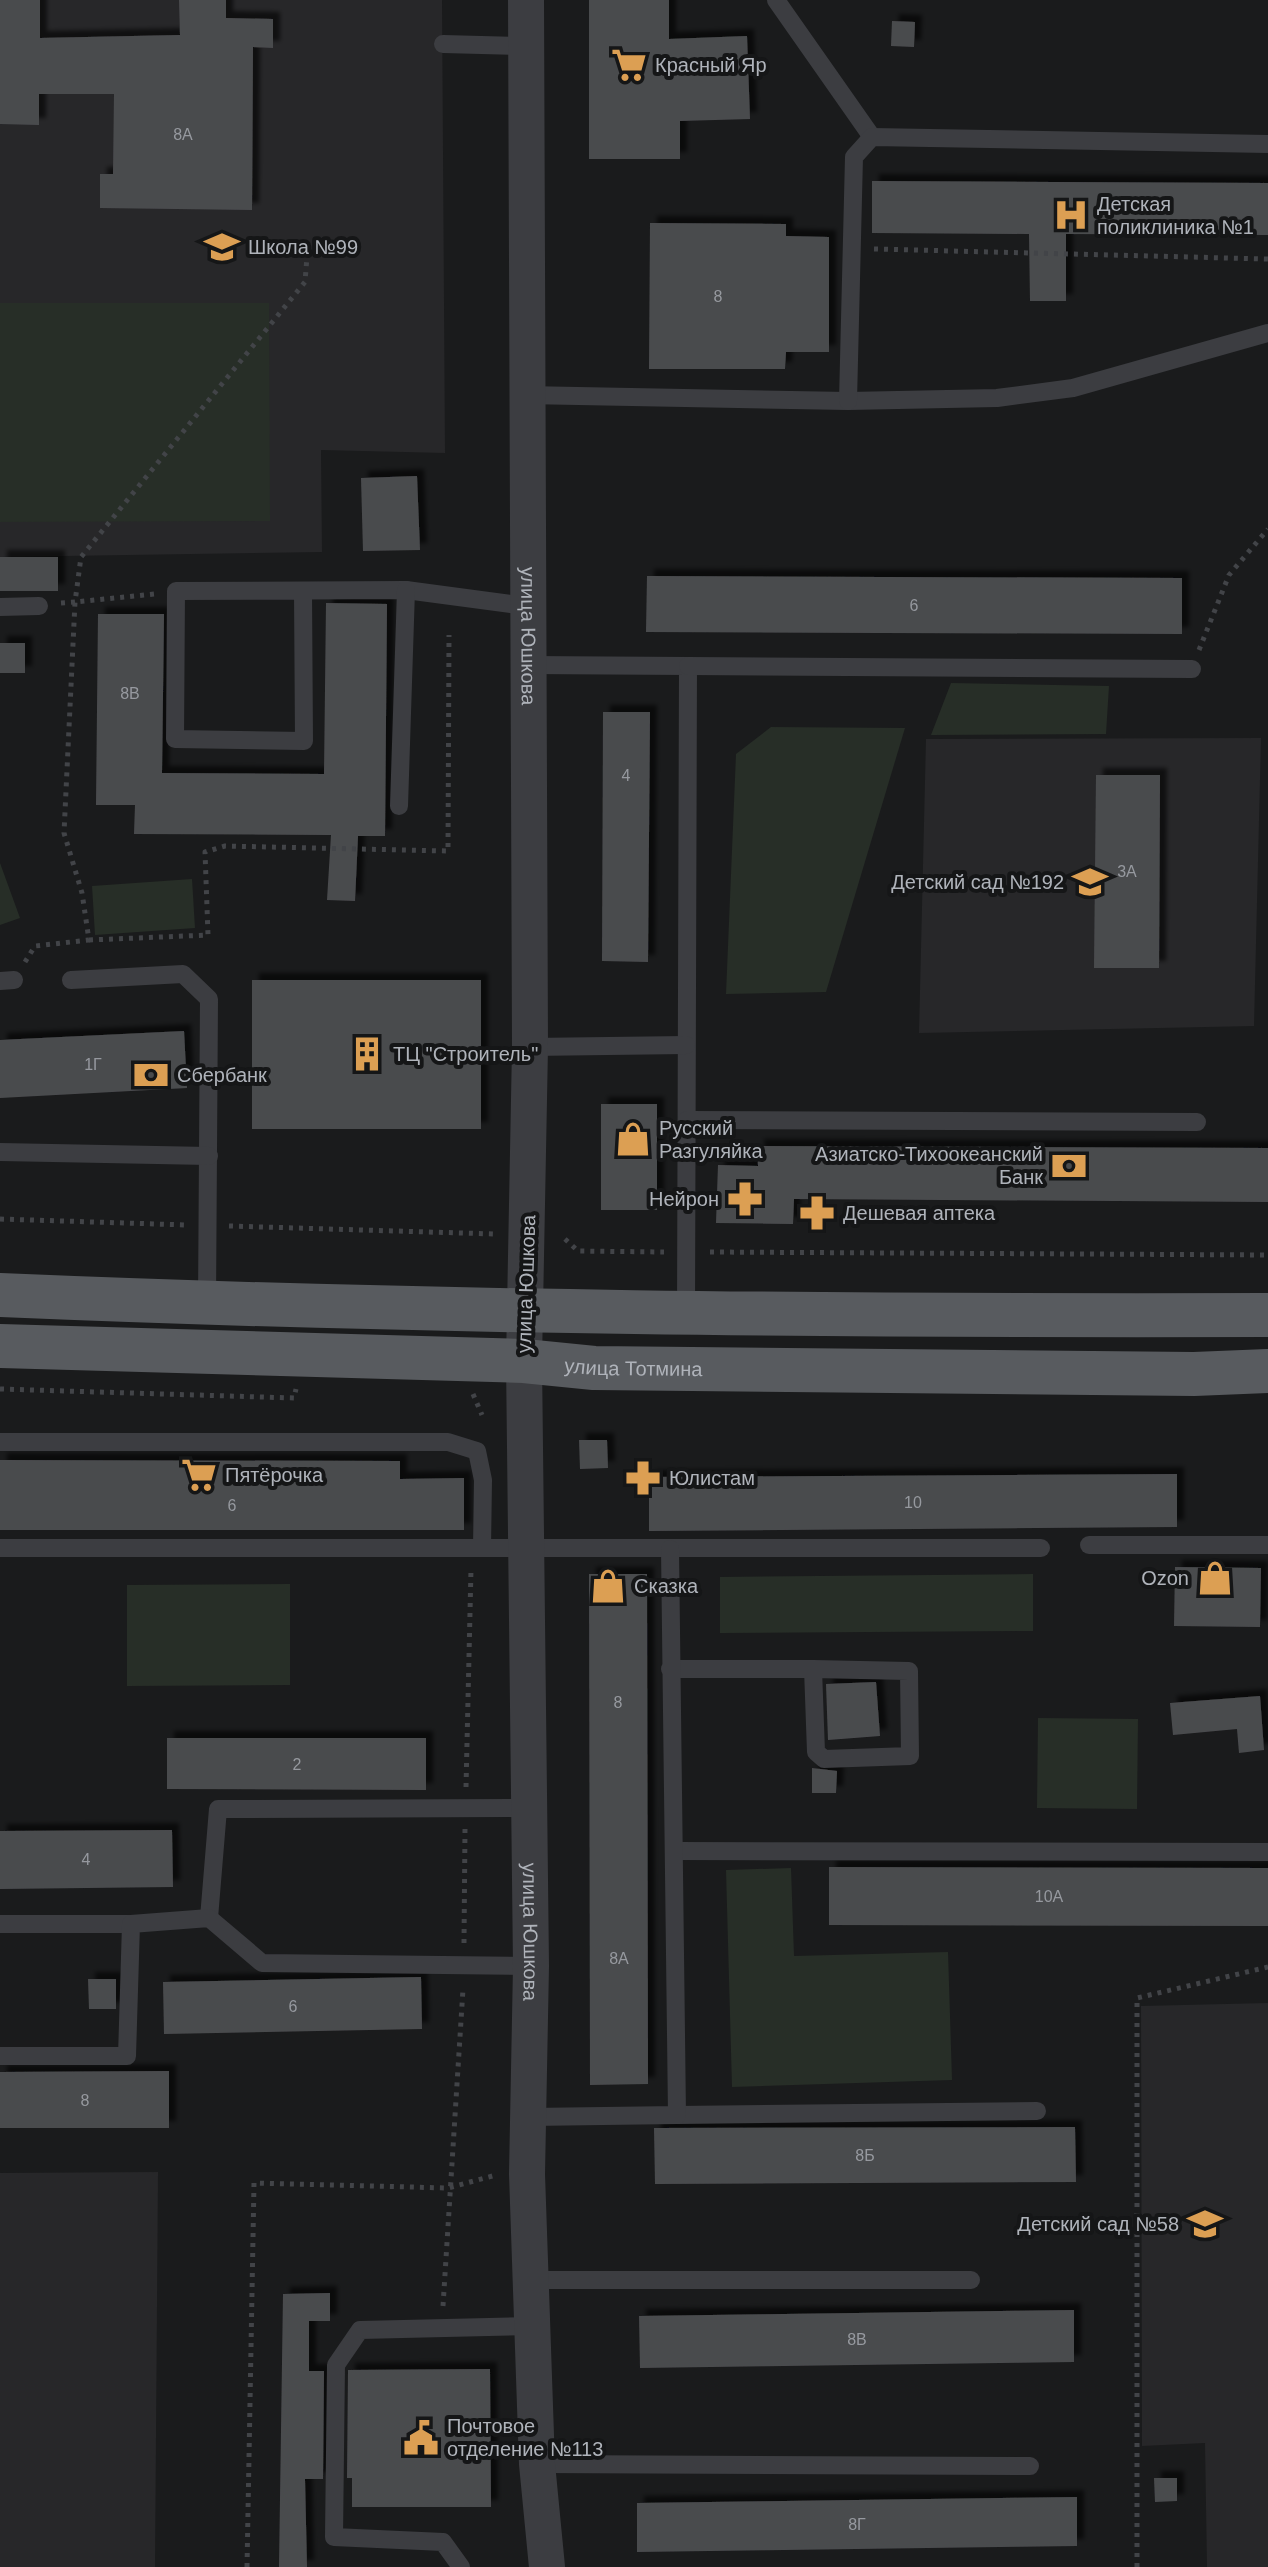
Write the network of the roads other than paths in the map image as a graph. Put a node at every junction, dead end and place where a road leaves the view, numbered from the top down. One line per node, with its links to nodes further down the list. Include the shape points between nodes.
1 (526, 0): 4 (street, улица Юшкова)
2 (776, 0): 5 (lane)
3 (443, 44): 4 (lane)
4 (525, 46): 8 (street, улица Юшкова)
5 (872, 137): 6 (lane); 9 (lane, via 854,157)
6 (1268, 144)
7 (1268, 333): 9 (lane, via 1073,388 997,398)
8 (525, 395): 9 (lane); 13 (street, улица Юшкова)
9 (848, 401)
10 (406, 590): 11 (lane); 13 (lane); 18 (lane)
11 (303, 592): 11 (lane, via 176,591 175,739 304,741)
12 (39, 606): 14 (lane)
13 (526, 606): 15 (street, улица Юшкова)
14 (0, 607)
15 (528, 665): 16 (lane); 21 (street, улица Юшкова)
16 (688, 666): 17 (lane); 20 (lane)
17 (1192, 669)
18 (399, 806)
19 (71, 980): 25 (lane, via 183,974 209,999)
20 (686, 1045): 21 (lane); 22 (lane)
21 (530, 1047): 28 (street, улица Юшкова)
22 (687, 1120): 23 (lane); 29 (lane)
23 (1197, 1122)
24 (0, 1152): 25 (lane)
25 (209, 1156): 27 (lane)
26 (0, 1295): 27 (main road)
27 (207, 1304): 28 (main road)
28 (526, 1311): 29 (main road); 32 (street, улица Юшкова)
29 (686, 1314): 30 (main road)
30 (1268, 1315)
31 (0, 1346): 32 (main road, улица Тотмина)
32 (524, 1361): 33 (main road, улица Тотмина, via 594,1368); 40 (street, улица Юшкова)
33 (1268, 1371)
34 (0, 1442): 38 (lane, via 448,1442 477,1451 483,1480)
35 (1089, 1545): 36 (lane)
36 (1268, 1545)
37 (0, 1548): 38 (lane)
38 (477, 1548): 40 (lane)
39 (1041, 1548): 41 (lane)
40 (527, 1549): 41 (lane); 44 (street, улица Юшкова)
41 (670, 1549): 42 (lane)
42 (670, 1669): 43 (lane); 45 (lane)
43 (813, 1669): 43 (lane, via 816,1752 824,1759 910,1756 909,1671)
44 (531, 1808): 47 (lane, via 218,1809); 50 (street, улица Юшкова)
45 (675, 1851): 46 (lane); 53 (lane)
46 (1268, 1852)
47 (209, 1918): 49 (lane); 50 (lane, via 262,1963)
48 (0, 1924): 49 (lane)
49 (131, 1924): 51 (lane, via 127,2056)
50 (531, 1966): 54 (street, улица Юшкова)
51 (0, 2056)
52 (1037, 2111): 53 (lane)
53 (677, 2115): 54 (lane)
54 (530, 2117): 55 (street, улица Юшкова)
55 (530, 2280): 56 (lane); 57 (street, улица Юшкова)
56 (971, 2280)
57 (532, 2326): 58 (street, улица Юшкова); 60 (lane, via 360,2330 336,2365 334,2537 443,2542)
58 (537, 2464): 59 (lane); 61 (street, улица Юшкова)
59 (1030, 2466)
60 (461, 2567)
61 (547, 2567)

